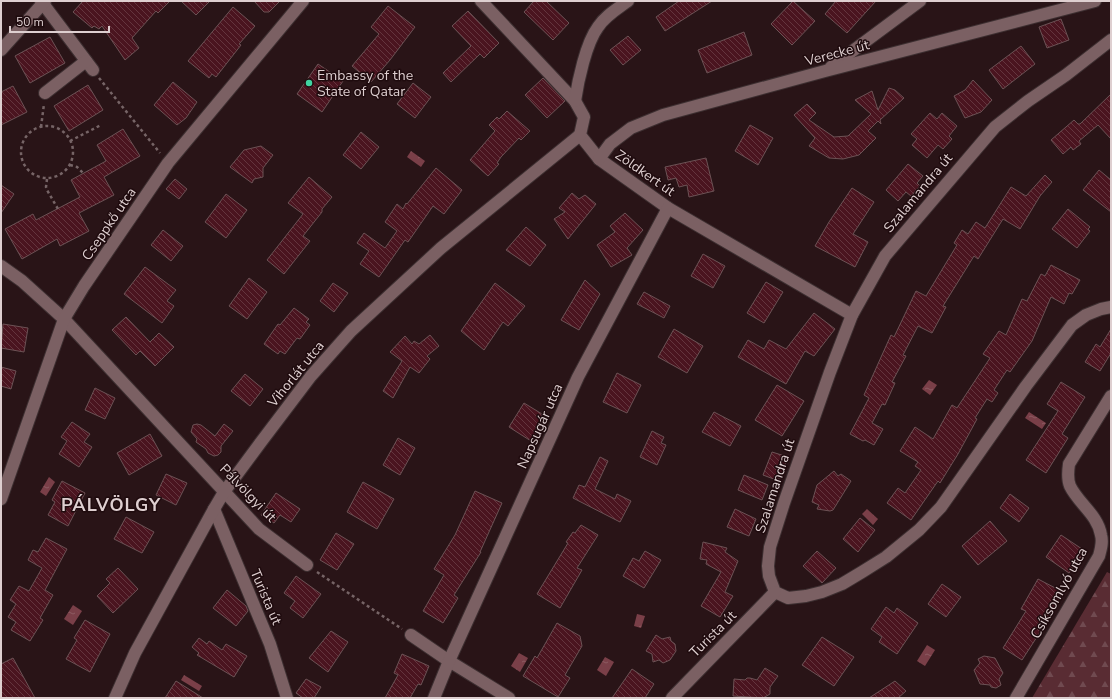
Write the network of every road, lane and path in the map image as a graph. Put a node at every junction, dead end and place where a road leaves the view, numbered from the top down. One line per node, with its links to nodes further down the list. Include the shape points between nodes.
1 (303, 1): 18 (street, Cseppkő utca)
2 (481, 1): 12 (street)
3 (628, 1): 12 (street, via 597,28 578,82)
4 (920, 1): 10 (street)
5 (1095, 1): 10 (street, Verecke út)
6 (43, 2): 8 (street); 9 (street)
7 (1111, 40): 26 (street, Szalamandra út, via 995,126 885,256)
8 (1, 50)
9 (92, 69): 11 (street); 18 (path)
10 (825, 71): 17 (street, Verecke út, via 663,115 632,128 610,144)
11 (45, 93): 14 (path)
12 (575, 101): 15 (street, via 584,117)
13 (101, 125): 16 (path)
14 (41, 127): 16 (path, via 53,127 62,131); 21 (path, via 28,134 20,150 24,166 37,177)
15 (580, 135): 17 (street, Zöldkert út); 29 (street, Vihorlát utca, via 441,248 351,331 312,376)
16 (70, 141): 19 (path, via 73,154)
17 (599, 159): 22 (street, Zöldkert út)
18 (168, 163): 27 (street, Cseppkő utca)
19 (70, 165): 20 (path, via 77,167); 21 (path, via 61,175)
20 (83, 174)
21 (47, 178): 23 (path, via 46,187)
22 (668, 208): 26 (street, Zöldkert út); 35 (street, Napsugár utca, via 578,377)
23 (58, 209)
24 (1, 266): 27 (street, Pálvölgyi út, via 22,281)
25 (1111, 308): 33 (street, via 1100,309 1086,315 1072,325 941,507 918,530 886,557 842,584 806,596 788,598)
26 (852, 315): 33 (street, Szalamandra út, via 770,547 769,576)
27 (64, 319): 29 (street, Pálvölgyi út); 30 (street, Cseppkő utca)
28 (1111, 396): 41 (street, Csíksomlyó utca, via 1069,464 1068,474 1070,485 1098,525 1102,545 1099,556)
29 (224, 492): 31 (street, Vihorlát utca); 32 (street, Pálvölgyi út, via 259,529)
30 (1, 499)
31 (214, 509): 36 (street, Vihorlát utca, via 135,653); 37 (street, Turista út, via 270,644)
32 (307, 565): 34 (path)
33 (775, 592): 40 (street, Turista út)
34 (411, 635): 35 (street)
35 (449, 661): 38 (street, Napsugár utca); 39 (street)
36 (116, 698)
37 (287, 698)
38 (434, 698)
39 (509, 698)
40 (672, 698)
41 (1016, 698)

